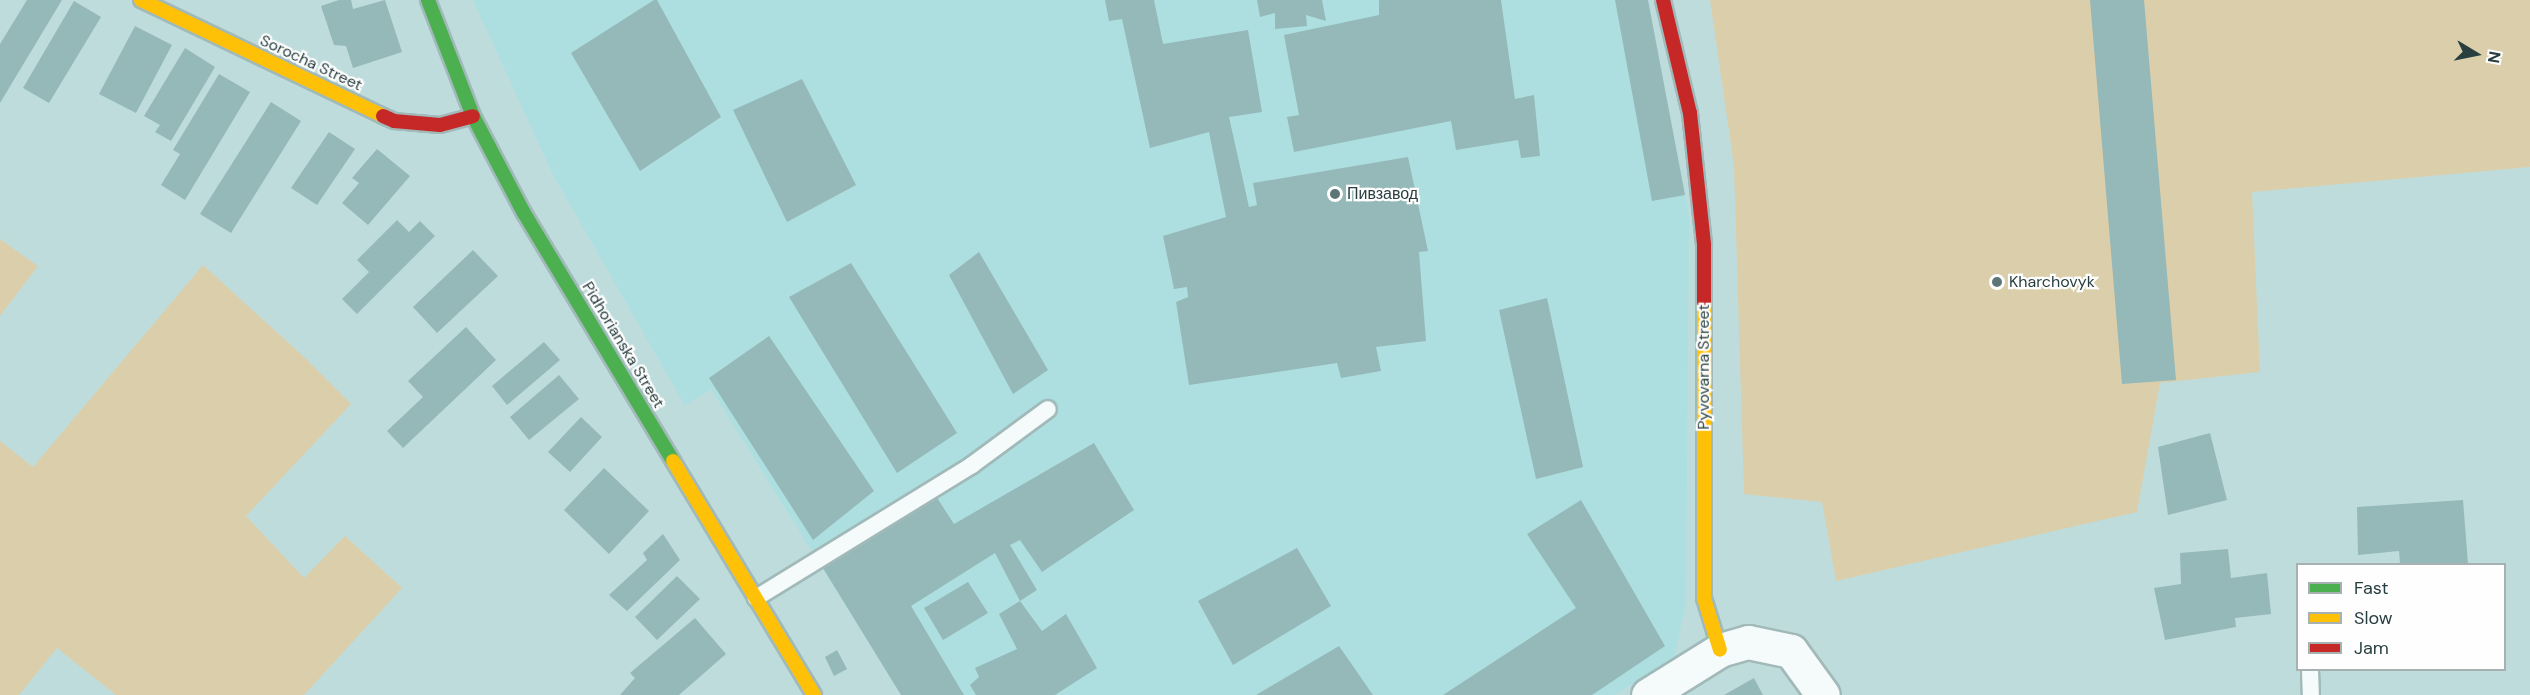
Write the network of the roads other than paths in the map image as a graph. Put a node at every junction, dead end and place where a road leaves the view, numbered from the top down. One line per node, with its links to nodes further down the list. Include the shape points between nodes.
1 (141, 0): 4 (main road, Sorocha Street, via 394,121 440,125)
2 (428, 0): 4 (main road, Pidhorianska Street)
3 (1663, 0): 7 (main road, Pyvovarna Street, via 1690,113 1704,245 1704,598)
4 (473, 116): 6 (main road, Pidhorianska Street, via 524,213)
5 (1048, 409): 6 (lane, via 972,465)
6 (756, 598): 9 (main road, Pidhorianska Street)
7 (1720, 650): 10 (street); 11 (street, via 1748,642 1791,651)
8 (2310, 671): 12 (lane)
9 (814, 695)
10 (1648, 695)
11 (1823, 695)
12 (2311, 695)

